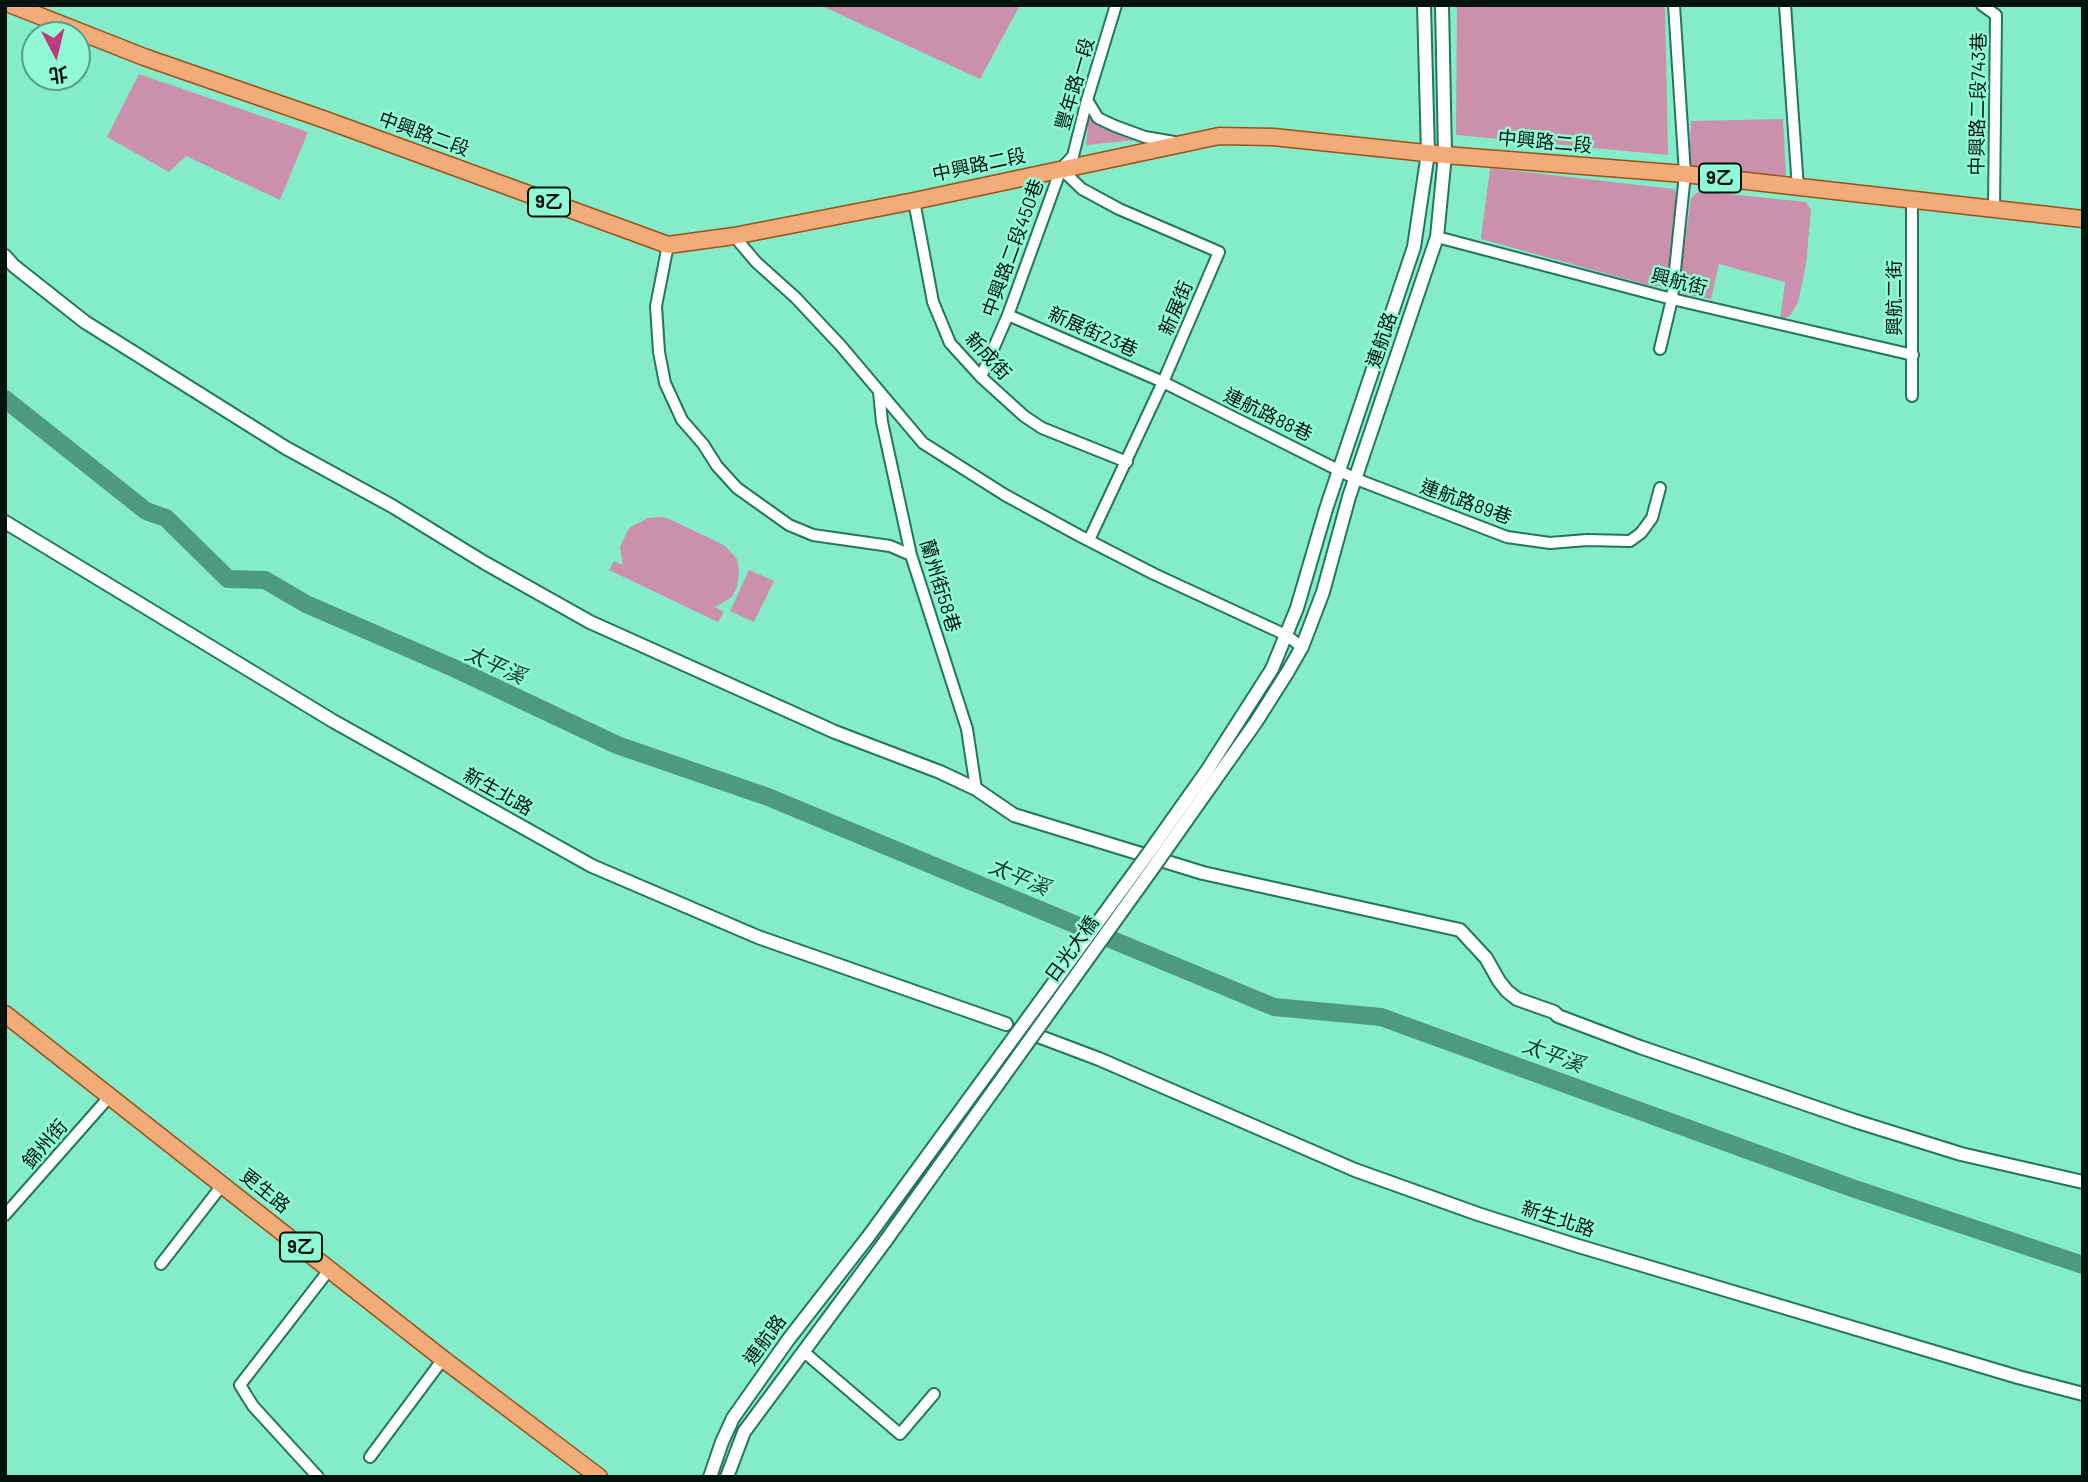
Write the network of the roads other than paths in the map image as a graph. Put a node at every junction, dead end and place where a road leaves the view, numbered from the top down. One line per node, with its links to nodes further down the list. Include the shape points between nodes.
1 (12, 5): 8 (street); 22 (main road, 中興路二段 / 9乙)
2 (1116, 5): 9 (street, 豐年路一段)
3 (1424, 5): 11 (street, 連航路)
4 (1442, 5): 12 (street, 連航路)
5 (1674, 5): 14 (street)
6 (1785, 5): 15 (street)
7 (1982, 5): 18 (street, 中興路二段743巷, via 1996,15)
8 (5, 18)
9 (1087, 100): 10 (street, via 1098,118 1145,137); 13 (street, 豐年路一段, via 1073,156)
10 (1177, 143): 11 (main road, 中興路二段 / 9乙, via 1219,136 1273,137); 13 (main road, 中興路二段 / 9乙)
11 (1428, 153): 12 (main road, 中興路二段 / 9乙); 26 (street, 連航路, via 1414,247)
12 (1445, 155): 14 (main road, 中興路二段 / 9乙); 21 (street, 連航路)
13 (1060, 169): 16 (main road, 中興路二段 / 9乙); 25 (street, 中興路二段450巷); 31 (street, 新展街, via 1082,189 1119,209 1219,252)
14 (1685, 174): 15 (main road, 中興路二段 / 9乙); 24 (street)
15 (1798, 187): 17 (main road, 中興路二段 / 9乙)
16 (914, 201): 20 (main road, 中興路二段 / 9乙); 30 (street, 新成街, via 933,302 950,343)
17 (1912, 201): 18 (main road, 中興路二段 / 9乙); 29 (street, 興航二街)
18 (1994, 209): 19 (main road, 9乙)
19 (2083, 219)
20 (734, 236): 22 (main road, 中興路二段 / 9乙); 32 (street)
21 (1437, 237): 24 (street, 興航街); 27 (street, 連航路)
22 (668, 245): 40 (street, via 656,306 665,383 682,419 717,466 737,488 789,524 813,535 890,545)
23 (5, 256): 45 (street, via 85,322 286,448 590,622 835,732)
24 (1672, 299): 28 (street); 29 (street, 興航街)
25 (1008, 315): 30 (street, 中興路二段450巷); 31 (street, 新展街23巷)
26 (1383, 338): 27 (street); 35 (street, 連航路)
27 (1400, 344): 36 (street, 連航路)
28 (1660, 349)
29 (1913, 355): 33 (street, 興航二街)
30 (981, 377): 34 (street, 新成街, via 1041,428)
31 (1163, 382): 34 (street, 新展街); 35 (street, 連航路88巷)
32 (879, 392): 39 (street, via 923,443); 40 (street, 蘭州街58巷)
33 (1912, 396)
34 (1127, 462): 39 (street, 新展街)
35 (1339, 470): 36 (street, 連航路88巷); 41 (street, 連航路)
36 (1356, 480): 37 (street, 連航路89巷, via 1507,537 1550,543 1630,541 1652,518); 42 (street, 連航路)
37 (1660, 488)
38 (5, 522): 47 (street, 新生北路, via 333,720 592,866 758,937)
39 (1088, 540): 41 (street)
40 (911, 555): 45 (street, 蘭州街58巷, via 967,729)
41 (1286, 635): 42 (street); 43 (street, 連航路)
42 (1302, 647): 44 (street, 連航路)
43 (1272, 670): 53 (street, 日光大橋, bridge, via 1150,851)
44 (1287, 673): 54 (street, 日光大橋, bridge, via 1153,869)
45 (976, 789): 50 (street, via 1014,815 1118,849 1203,873 1460,930 1486,958 1507,991 1558,1016 1855,1121 1961,1154)
46 (5, 1014): 49 (main road, 更生路 / 9乙)
47 (1006, 1024)
48 (1038, 1036): 60 (street, 新生北路, via 1355,1170 1478,1214)
49 (110, 1096): 51 (main road, 更生路 / 9乙); 52 (street, 錦州街)
50 (2083, 1182)
51 (223, 1184): 55 (street); 56 (main road, 更生路 / 9乙)
52 (5, 1215)
53 (868, 1237): 61 (street, 連航路)
54 (884, 1243): 57 (street, 連航路)
55 (162, 1264)
56 (329, 1270): 58 (main road, 更生路 / 9乙); 64 (street, via 240,1385 253,1406)
57 (804, 1352): 59 (street, via 900,1434); 62 (street, 連航路)
58 (443, 1359): 63 (street); 65 (main road, 更生路 / 9乙)
59 (934, 1394)
60 (2083, 1394)
61 (742, 1405): 62 (street); 66 (street, 連航路)
62 (754, 1418): 67 (street, 連航路)
63 (370, 1458)
64 (318, 1477)
65 (599, 1477)
66 (710, 1477)
67 (727, 1477)

